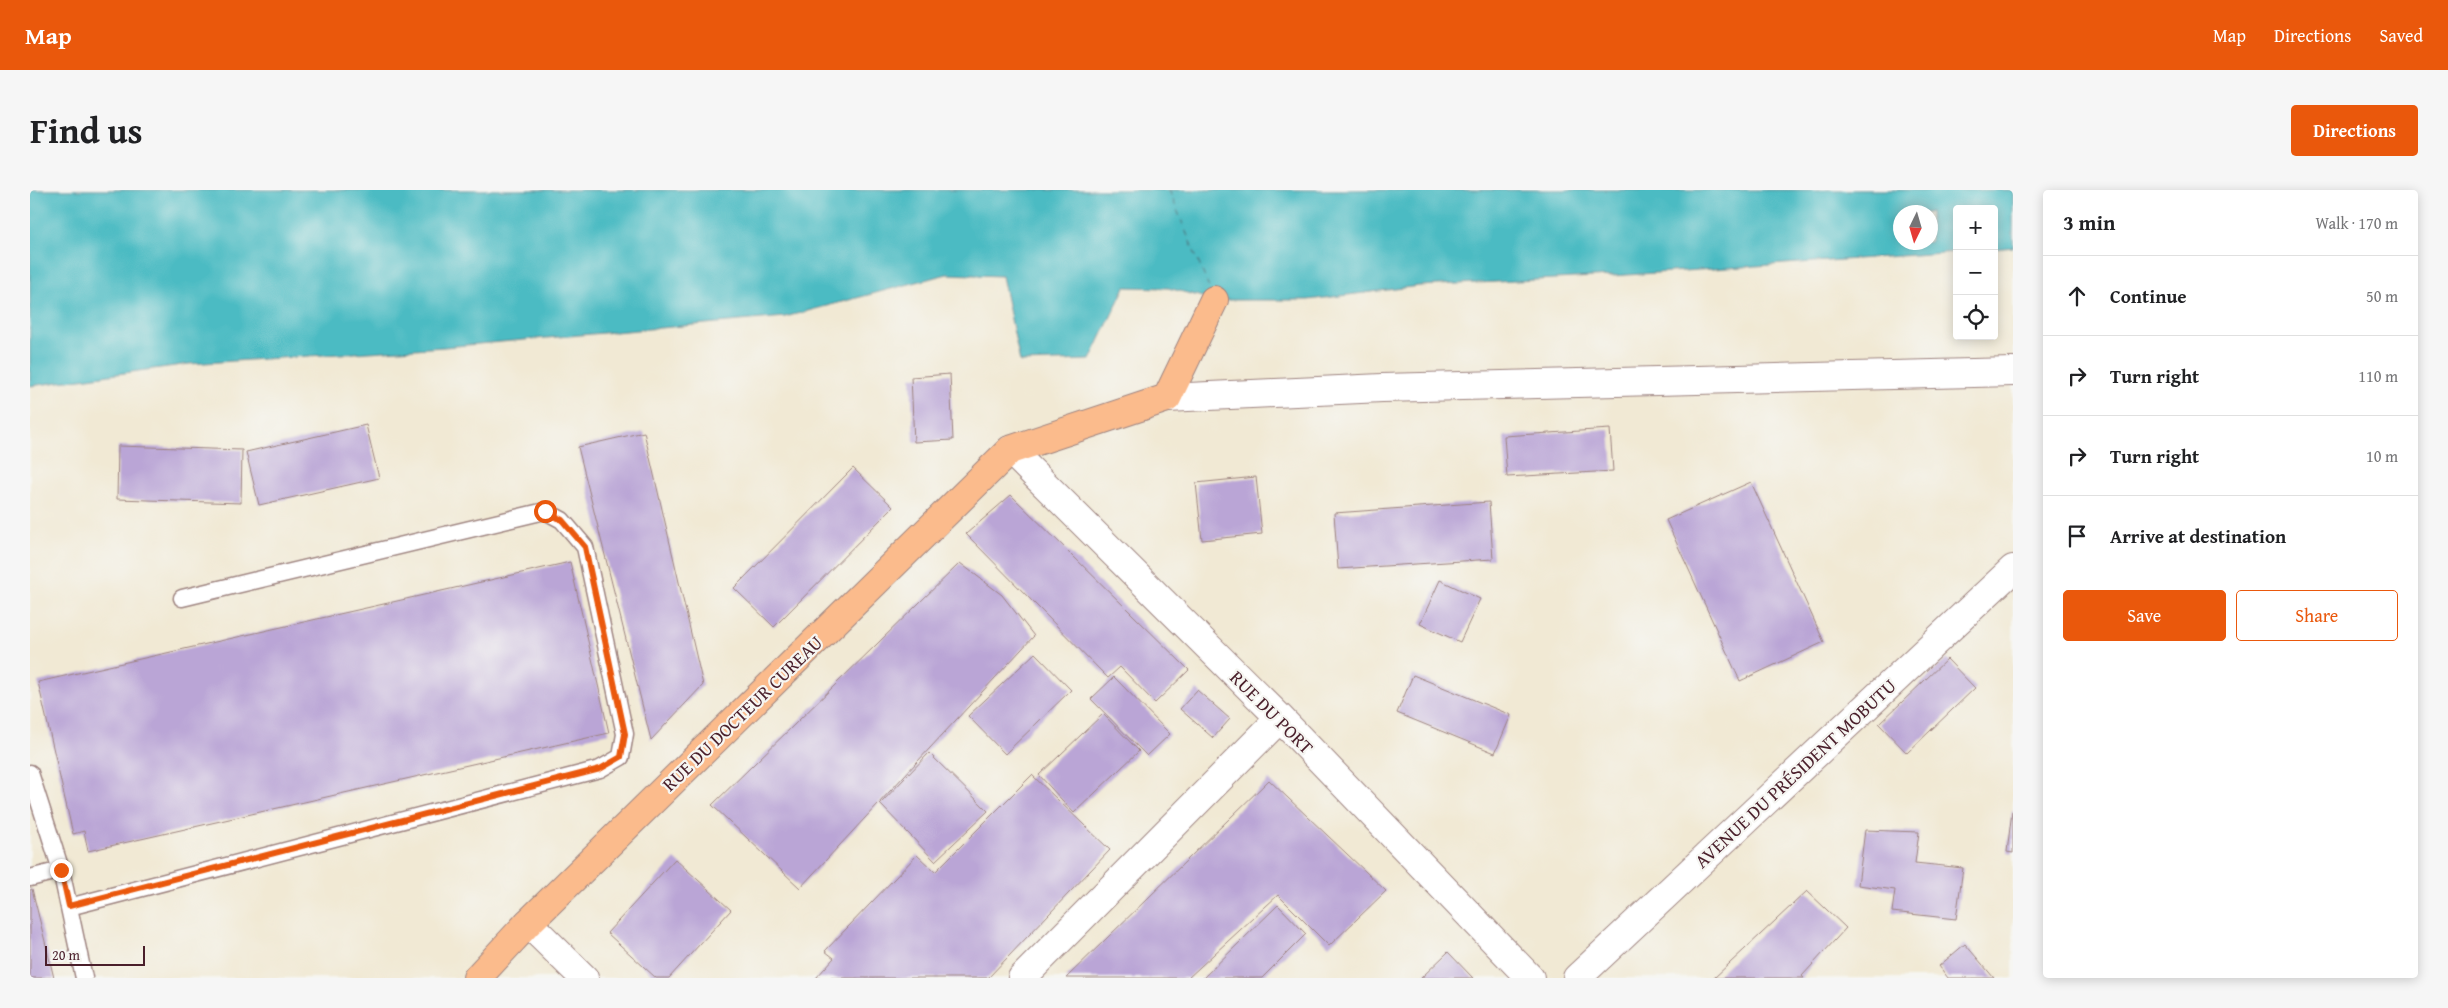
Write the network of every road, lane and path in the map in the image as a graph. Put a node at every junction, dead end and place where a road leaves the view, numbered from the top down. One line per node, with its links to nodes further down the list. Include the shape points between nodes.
1 (1214, 300): 3 (main road)
2 (2013, 372): 3 (street, via 1382,388)
3 (1167, 398): 4 (main road)
4 (1010, 450): 7 (street, RUE DU PORT); 12 (main road, RUE DU DOCTEUR CUREAU)
5 (2013, 569): 18 (street, AVENUE DU PRÉSIDENT MOBUTU)
6 (182, 598): 11 (lane, via 545,511 562,520 585,547 625,734 621,757 600,769)
7 (1280, 718): 16 (street); 17 (street, RUE DU PORT)
8 (30, 773): 9 (lane)
9 (61, 870): 10 (lane); 11 (lane)
10 (30, 878)
11 (69, 906): 13 (lane)
12 (528, 923): 14 (main road, RUE DU DOCTEUR CUREAU); 15 (street)
13 (84, 978)
14 (476, 978)
15 (584, 978)
16 (1022, 978)
17 (1530, 978)
18 (1577, 978)

